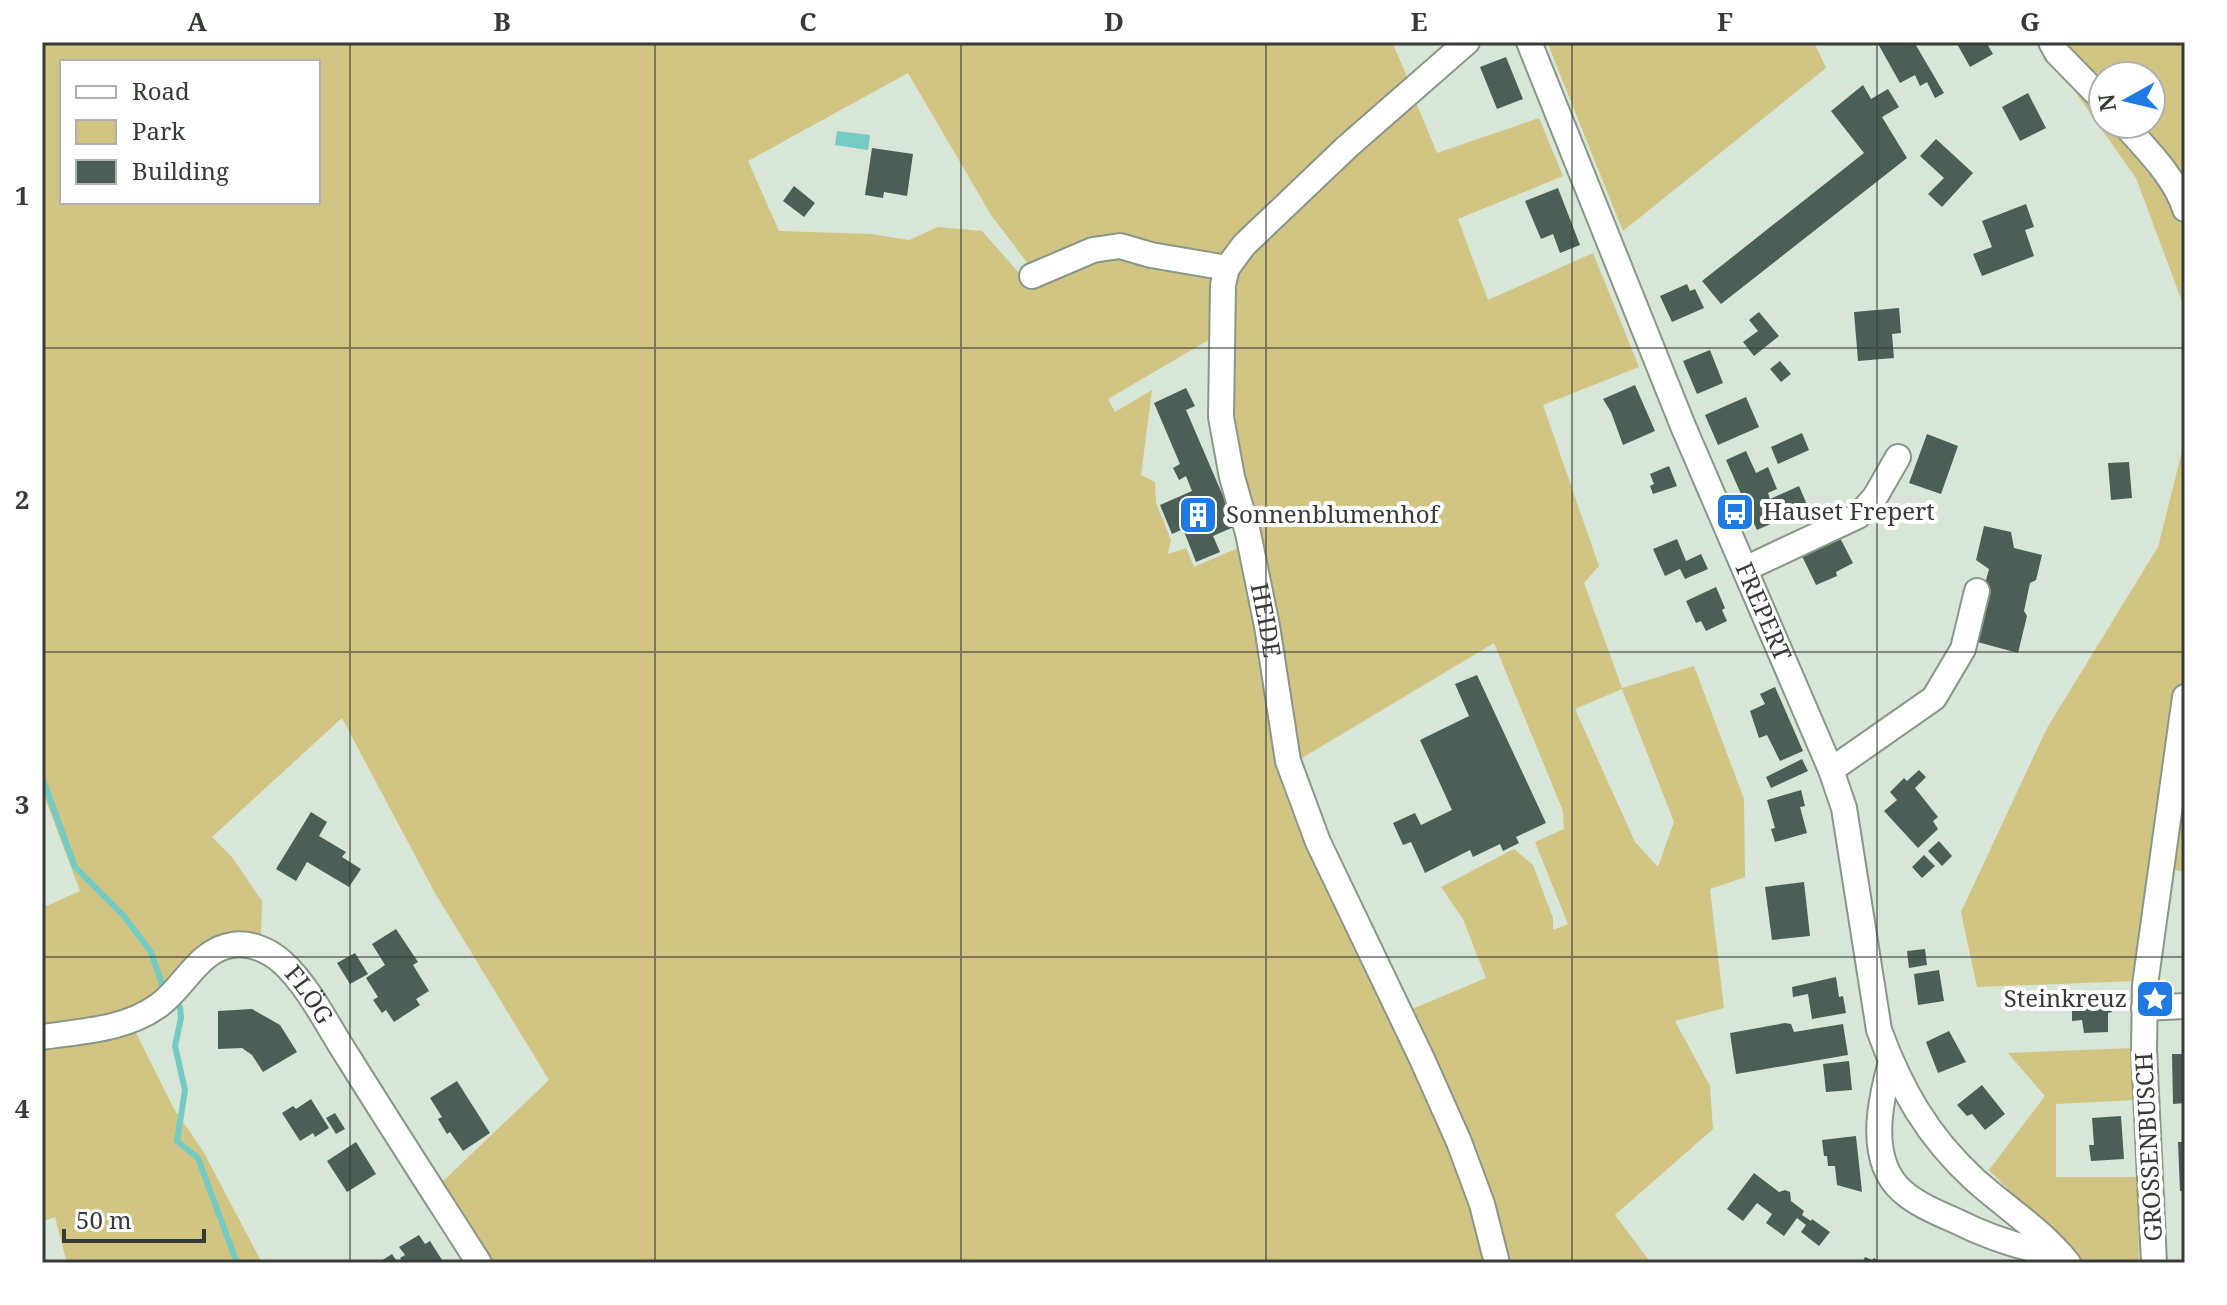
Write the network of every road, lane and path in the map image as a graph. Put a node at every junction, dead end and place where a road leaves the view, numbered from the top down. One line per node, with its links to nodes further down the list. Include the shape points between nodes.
1 (1467, 42): 7 (street, via 1348,146 1244,245)
2 (1529, 42): 10 (street, FREPERT)
3 (2051, 42): 4 (street)
4 (2087, 84)
5 (2138, 140): 6 (street)
6 (2185, 209)
7 (1227, 268): 8 (street, via 1120,246 1093,250); 20 (street, HEIDE, via 1221,417 1267,626 1288,761 1318,842 1459,1142)
8 (1032, 276)
9 (1898, 457): 10 (street, via 1858,516)
10 (1745, 569): 13 (street, FREPERT)
11 (1977, 591): 13 (street, via 1963,649 1934,698)
12 (2185, 697): 15 (street, GROSSENBUSCH)
13 (1831, 770): 17 (street, FREPERT, via 1844,808 1879,1030)
14 (2185, 1006): 15 (street)
15 (2144, 1008): 21 (street, GROSSENBUSCH)
16 (42, 1037): 19 (street, FLÖG, via 133,1021 169,997 199,962 231,945 251,945 270,953 283,962 320,1013)
17 (1891, 1062): 18 (street, FREPERT, via 1925,1126 1973,1178); 18 (street, FREPERT, via 1878,1139 1901,1191 1970,1228)
18 (2064, 1259)
19 (479, 1263)
20 (1497, 1263)
21 (2154, 1263)

